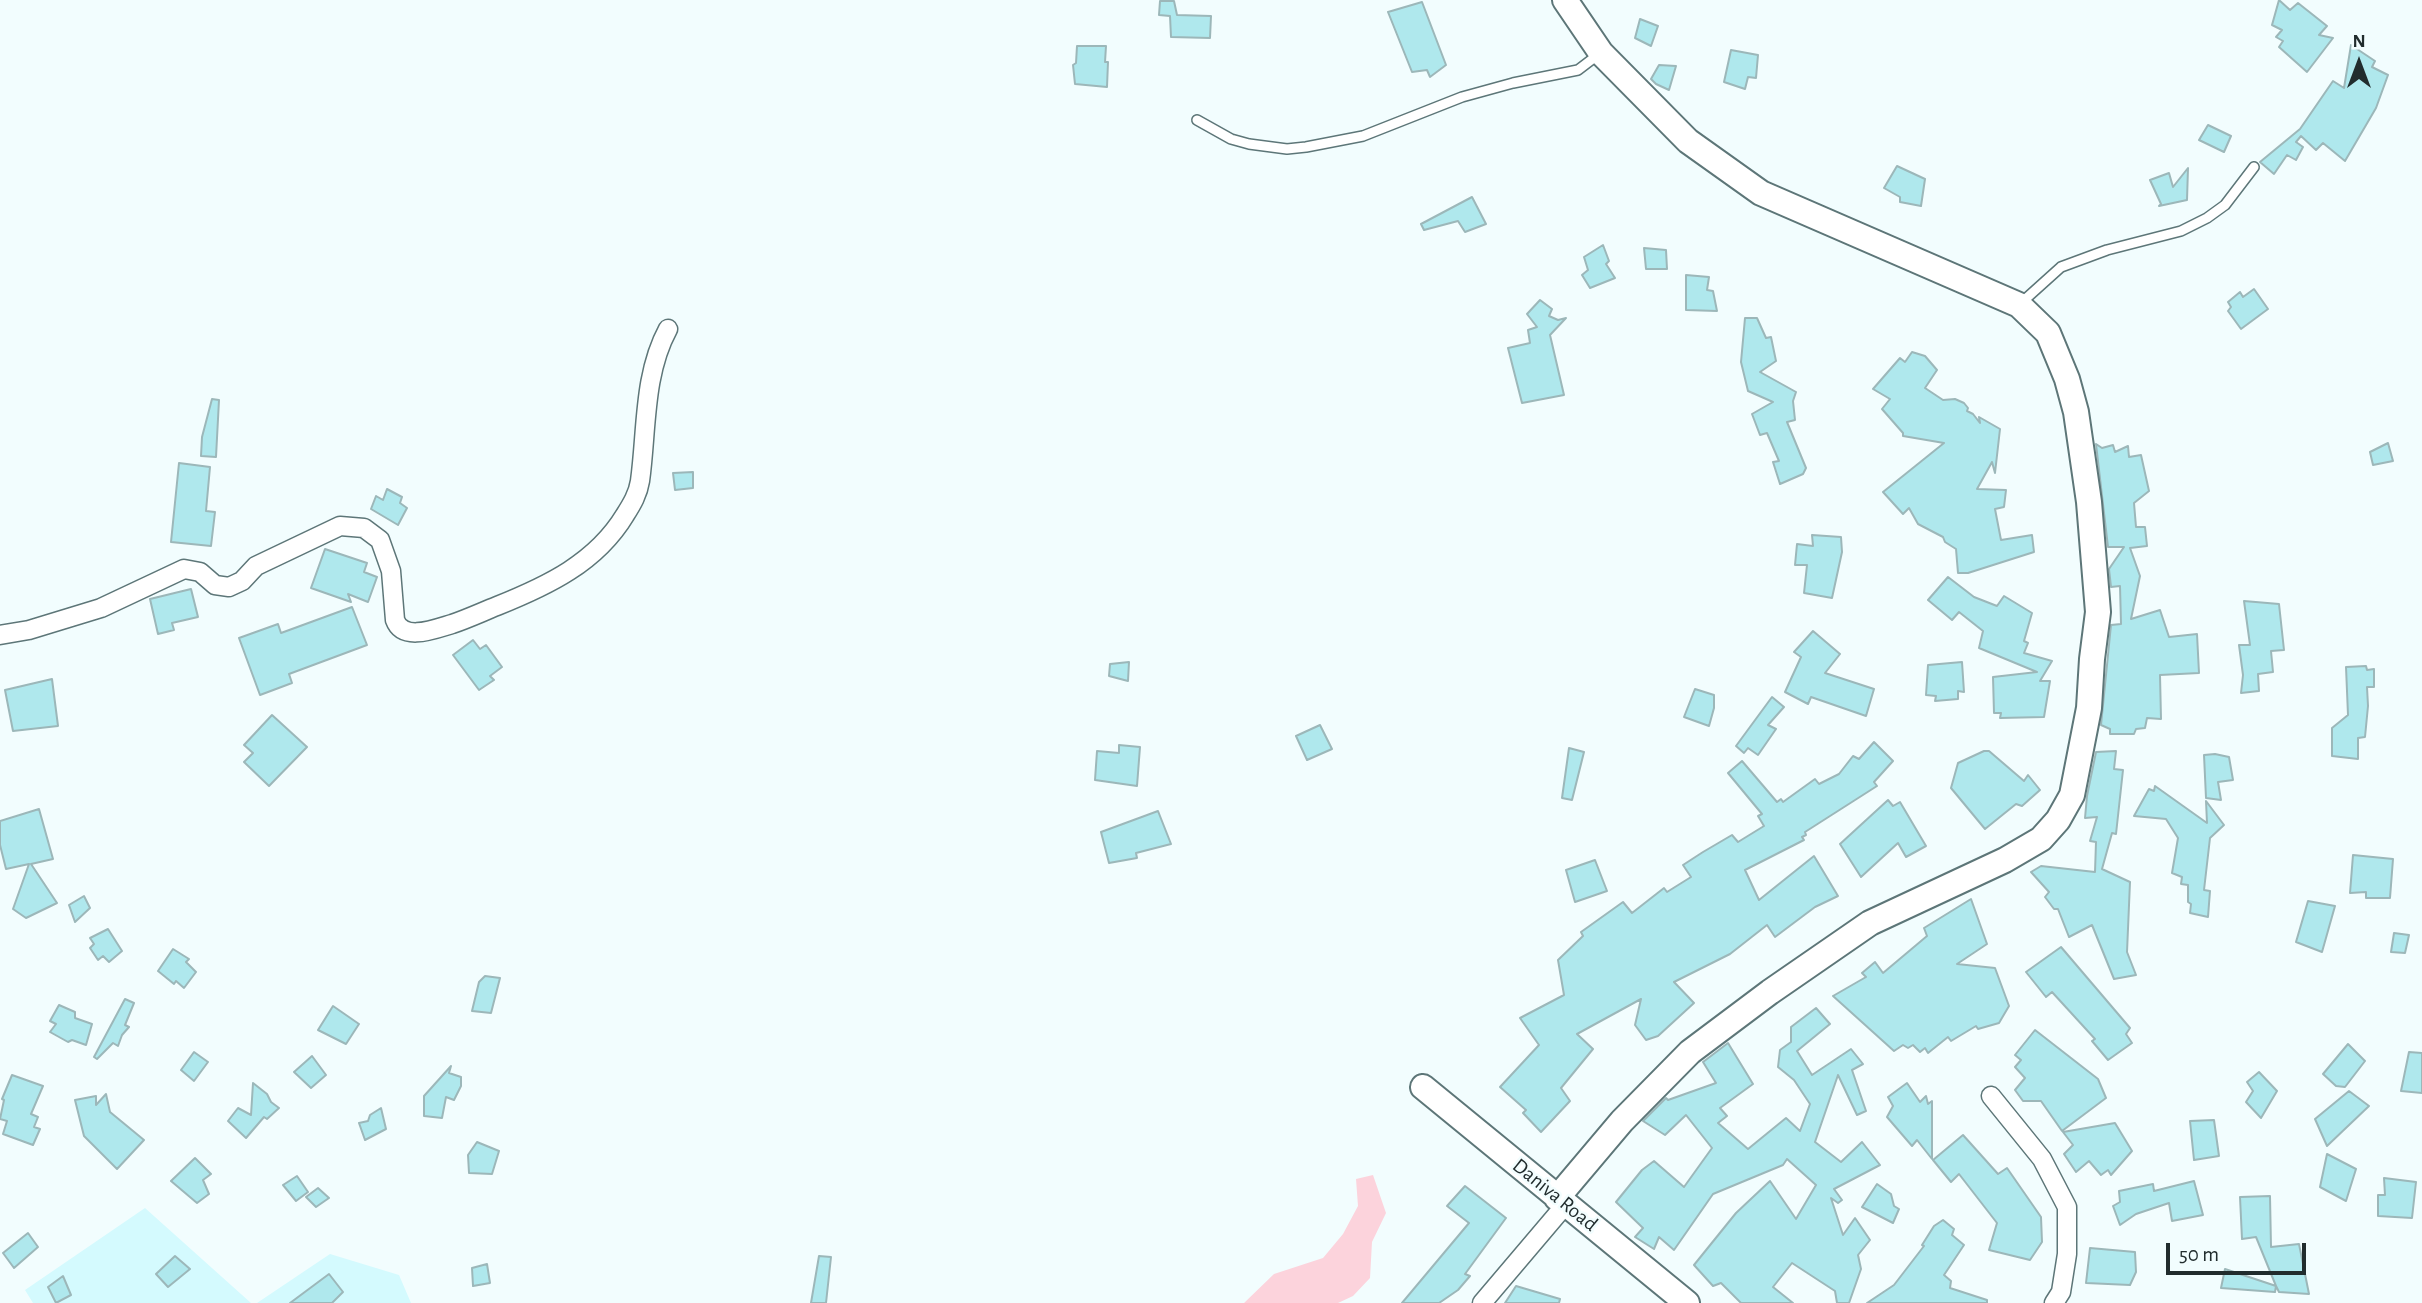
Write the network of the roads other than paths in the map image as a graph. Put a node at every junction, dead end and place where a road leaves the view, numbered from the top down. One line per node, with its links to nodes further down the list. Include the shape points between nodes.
1 (1565, 0): 2 (street)
2 (1601, 53): 3 (lane, via 1578,70 1462,97 1363,136 1306,147 1249,144); 5 (street, via 1688,141 1761,193)
3 (1197, 120)
4 (2254, 167): 5 (lane, via 2225,205 2207,218 2181,231 2061,267)
5 (2019, 305): 10 (street, via 2048,333 2067,379 2089,502 2098,612 2089,708 2072,795 2041,839 1870,922 1690,1052 1622,1121)
6 (668, 329): 7 (street, via 653,368 636,496 605,543 578,566 533,592 452,624 405,631 394,620 391,571 380,540 364,528 340,526 256,566 242,582 229,587 184,569 101,608)
7 (0, 635)
8 (1423, 1087): 10 (street, Daniva Road)
9 (1991, 1096): 13 (street, via 2042,1159 2067,1207 2067,1254 2061,1292)
10 (1562, 1201): 11 (street); 12 (street, Daniva Road)
11 (1482, 1303)
12 (1687, 1303)
13 (2054, 1303)

